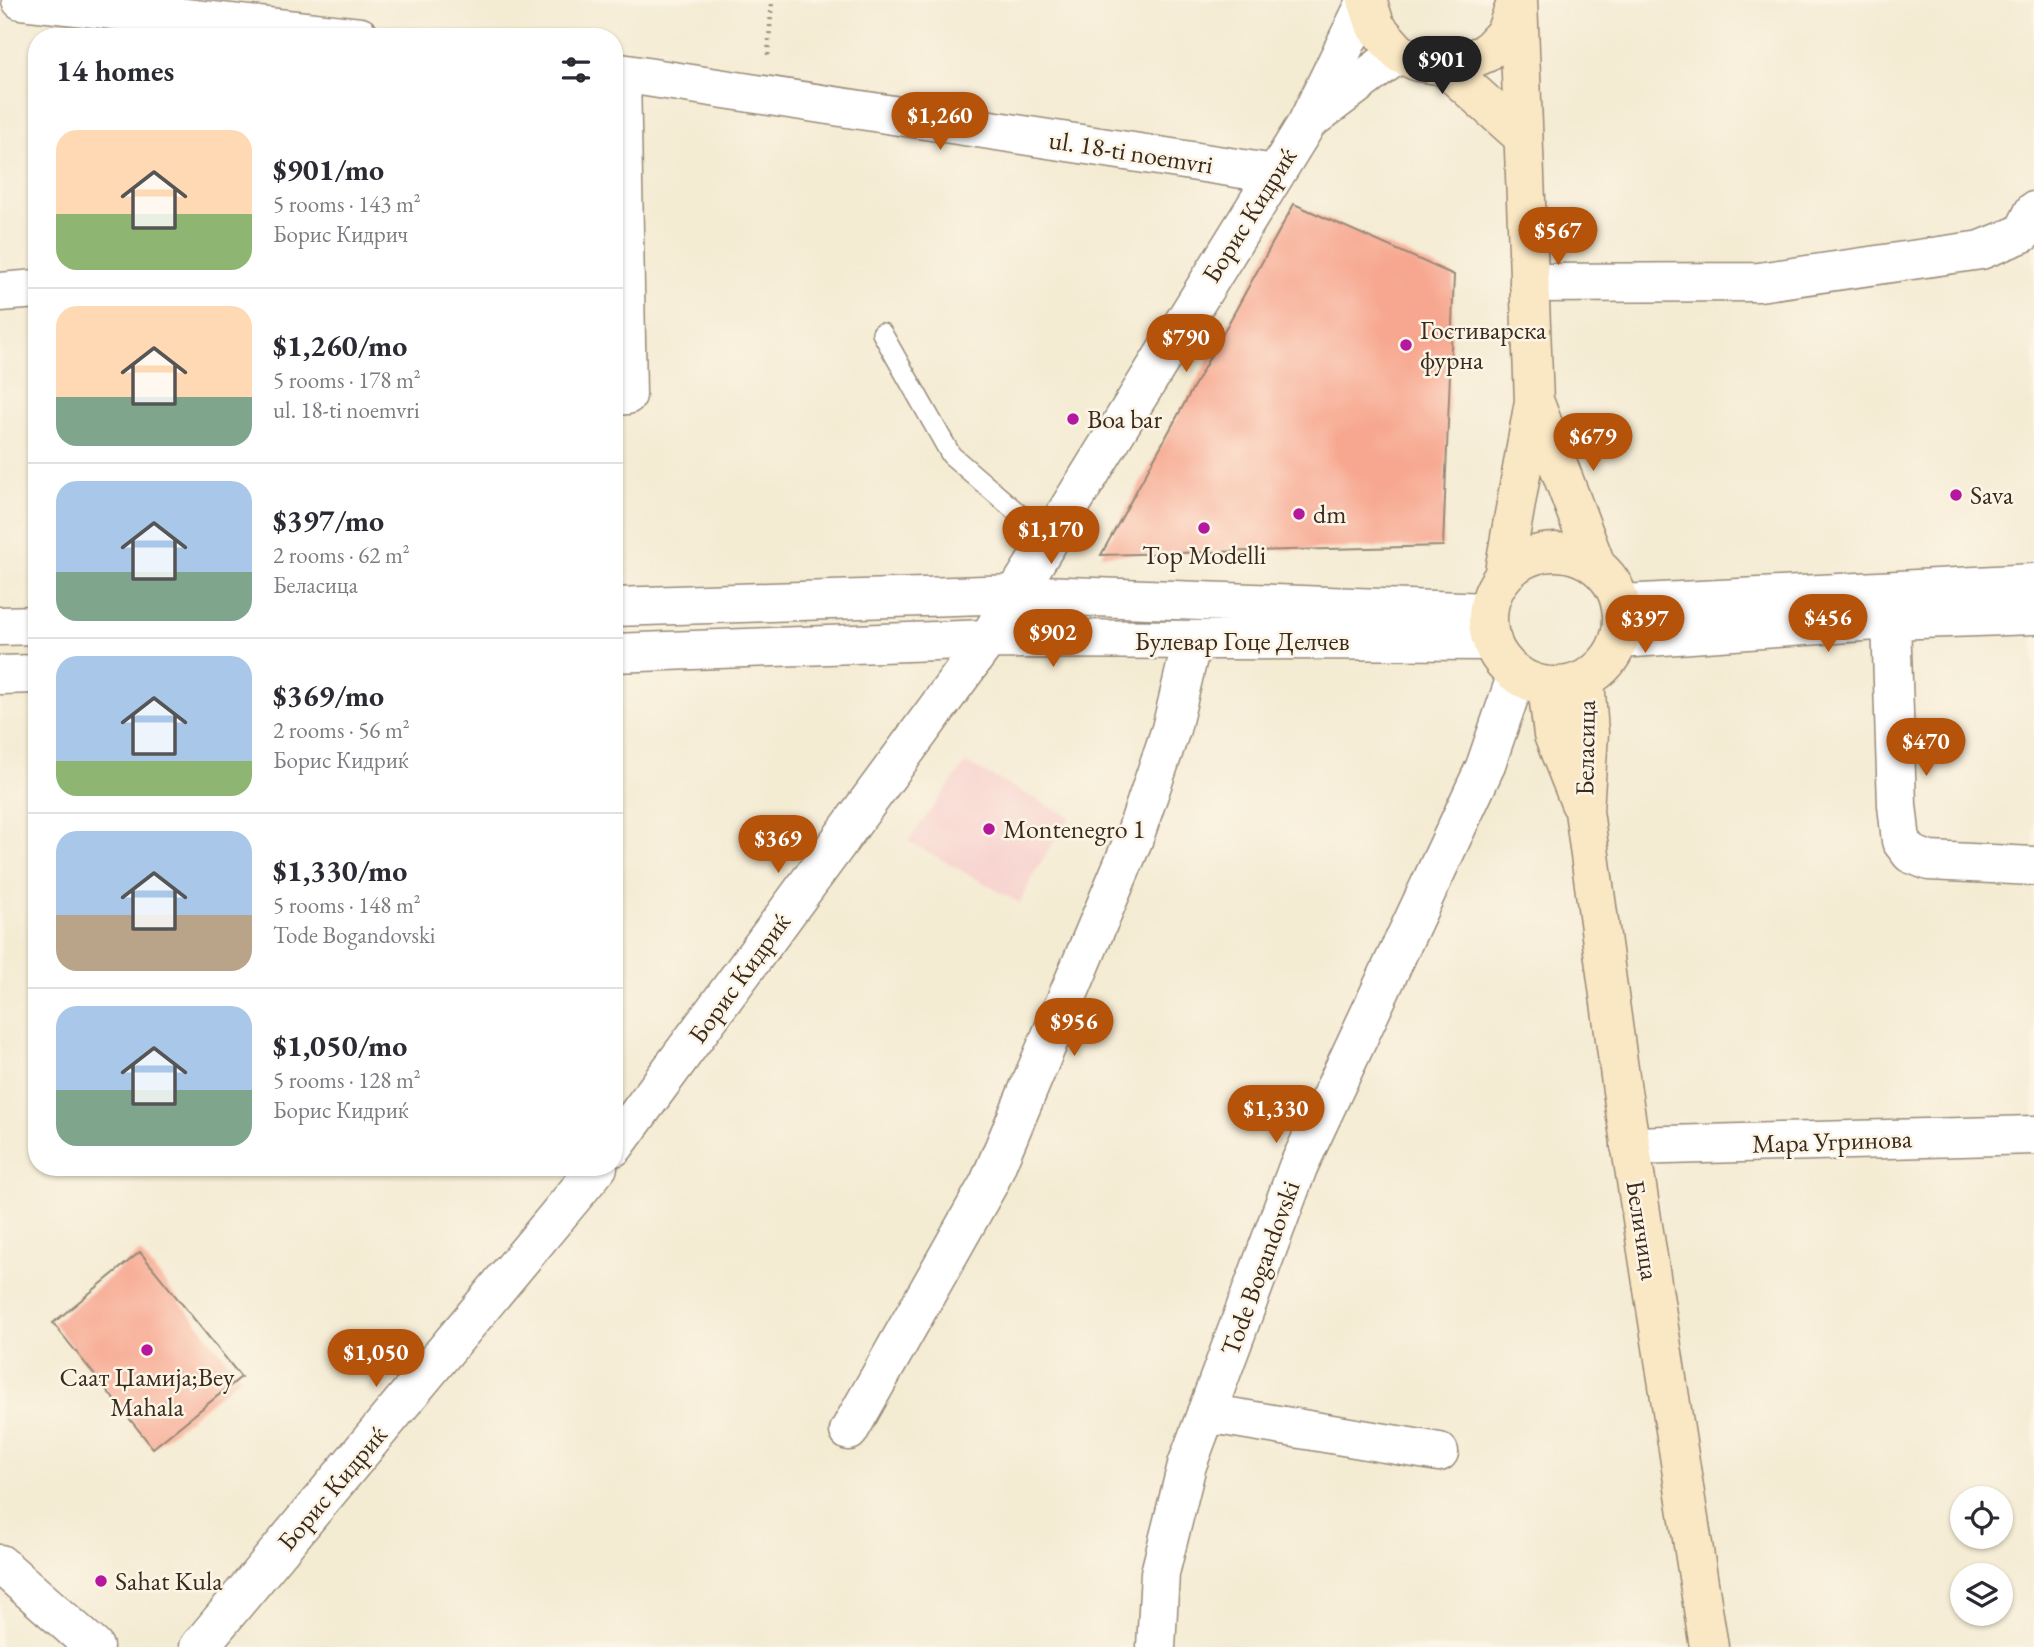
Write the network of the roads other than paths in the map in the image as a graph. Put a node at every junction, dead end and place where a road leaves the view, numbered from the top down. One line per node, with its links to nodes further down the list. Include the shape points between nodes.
1 (21, 0): 4 (street)
2 (1367, 0): 6 (main road, via 1376,27); 9 (street)
3 (1517, 0): 7 (main road, via 1505,33 1486,53); 10 (main road)
4 (69, 22): 5 (street)
5 (194, 28)
6 (1399, 53): 7 (main road); 9 (street)
7 (1444, 66): 10 (main road)
8 (623, 73): 11 (street, ul. 18-ti noemvri)
9 (1307, 123): 11 (street, Борис Кидриќ)
10 (1522, 136): 14 (main road)
11 (1275, 174): 20 (street, Борис Кидриќ)
12 (2034, 211): 14 (street, via 2022,233 1981,250 1759,282)
13 (623, 251): 18 (street, via 627,395)
14 (1529, 283): 19 (main road)
15 (28, 290): 16 (street)
16 (0, 292)
17 (882, 333): 20 (lane, via 951,455)
18 (623, 395)
19 (1534, 401): 21 (main road); 22 (main road)
20 (1049, 540): 24 (street, Борис Кидриќ)
21 (1596, 565): 22 (main road, via 1573,554 1547,552 1522,560); 28 (main road, via 1607,576)
22 (1503, 577): 31 (main road, via 1493,593)
23 (2034, 583): 28 (street)
24 (1015, 594): 25 (street, Булевар Гоце Делчев); 31 (street, Булевар Гоце Делчев); 32 (street, Борис Кидриќ)
25 (623, 607)
26 (2034, 615): 27 (street)
27 (1891, 620): 28 (street); 40 (street, via 1901,841 1911,854 1929,861)
28 (1621, 621): 37 (main road, via 1612,655)
29 (28, 625): 30 (street)
30 (0, 626)
31 (1490, 627): 33 (street, Булевар Гоце Делчев); 38 (main road, via 1502,660)
32 (988, 639): 33 (street, Булевар Гоце Делчев); 34 (street, Булевар Гоце Делчев); 41 (street, Борис Кидриќ)
33 (1192, 640): 46 (street, via 1171,729 1134,838 989,1183)
34 (623, 653)
35 (28, 674): 36 (street)
36 (0, 675)
37 (1585, 679): 38 (main road, via 1567,685); 39 (main road, Беласица, via 1589,733)
38 (1532, 680): 39 (main road, Беласица); 45 (street, Tode Bogandovski, via 1486,767 1298,1167)
39 (1584, 811): 43 (main road, Беличица)
40 (2034, 866)
41 (623, 1135)
42 (2034, 1135): 43 (street, Мара Угринова)
43 (1630, 1146): 52 (main road, Беличица)
44 (580, 1176): 50 (street, Борис Кидриќ)
45 (1206, 1413): 47 (street); 51 (street, Tode Bogandovski, via 1186,1465 1160,1573)
46 (849, 1431)
47 (1439, 1452)
48 (0, 1564): 49 (street)
49 (94, 1647)
50 (199, 1647)
51 (1156, 1647)
52 (1709, 1647)

